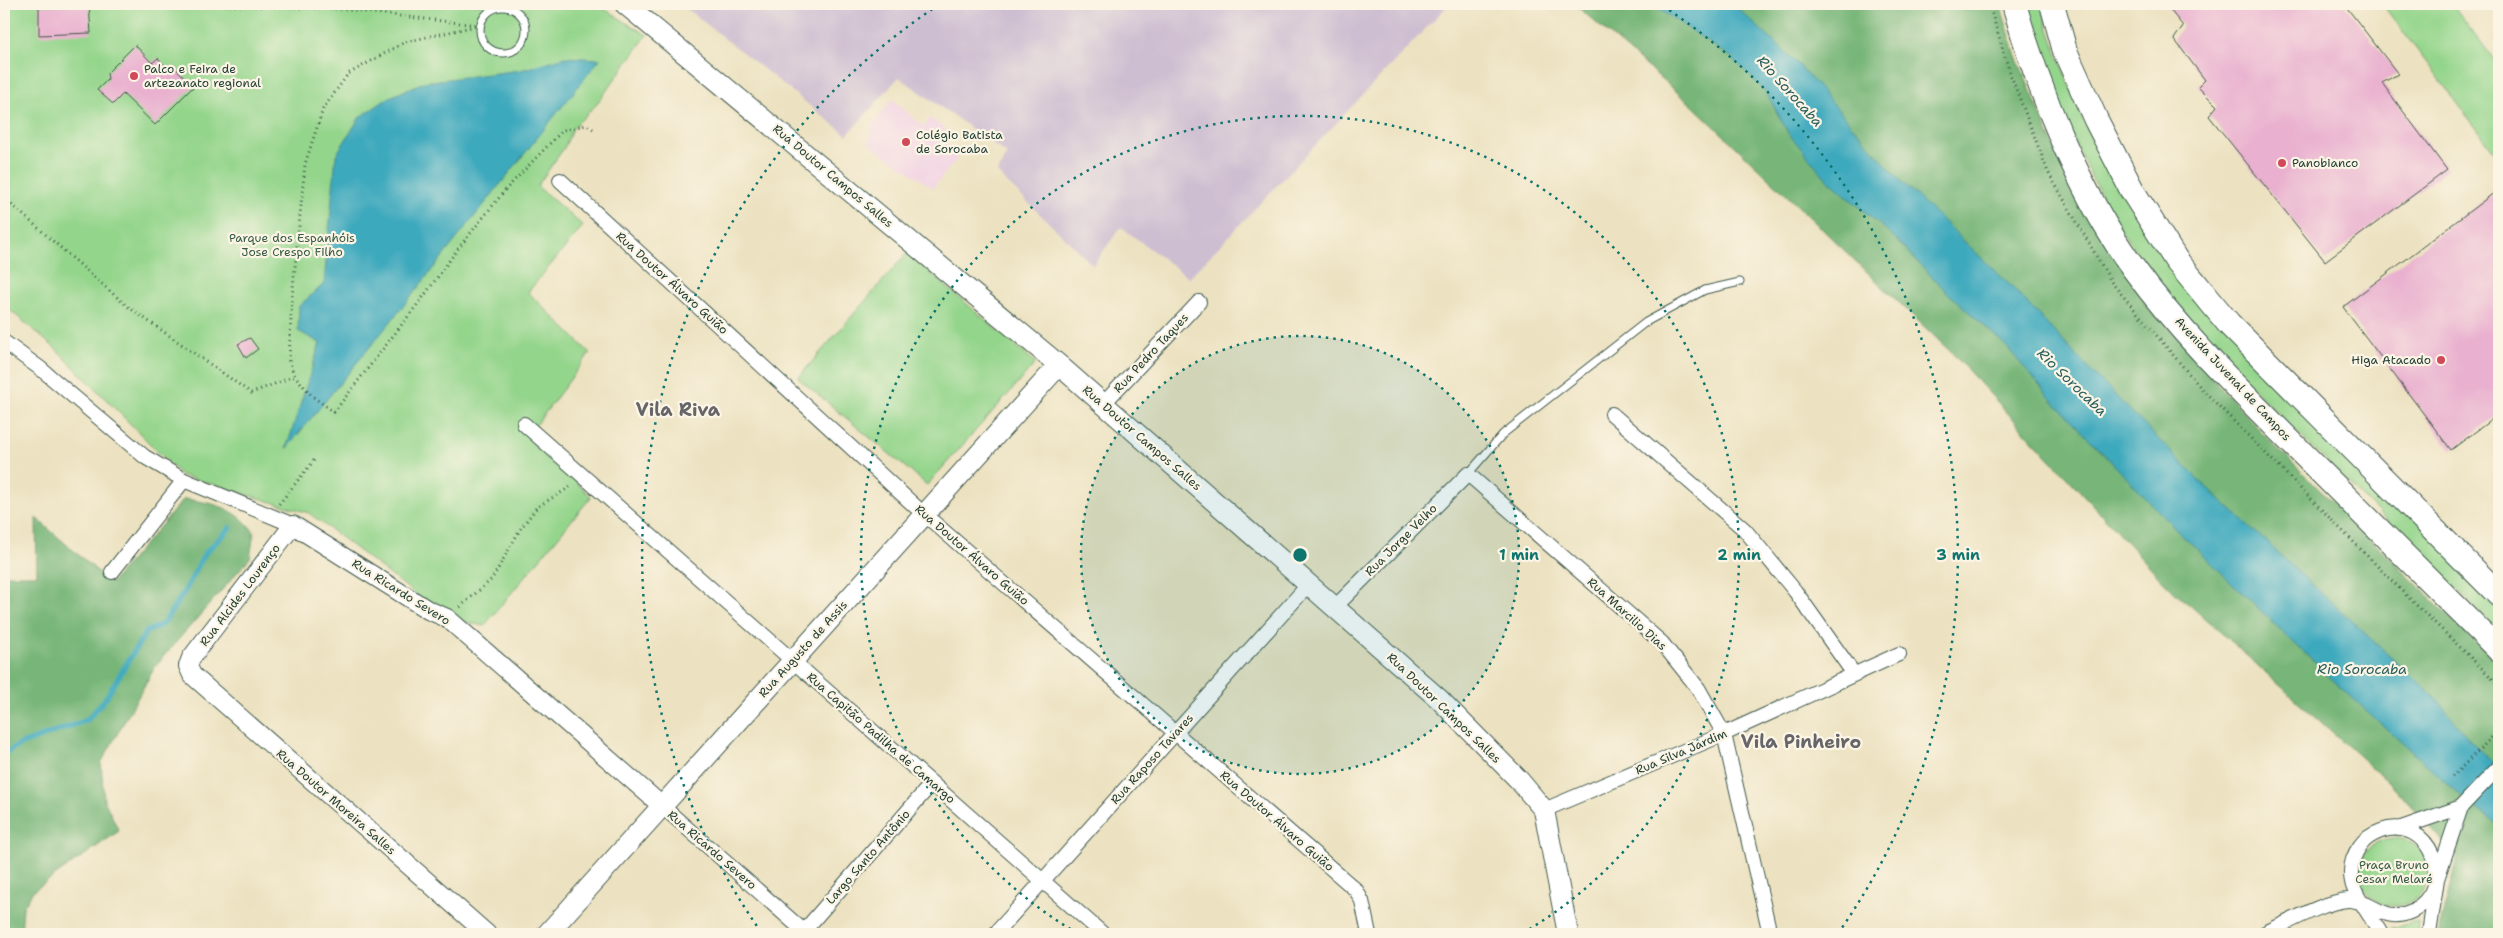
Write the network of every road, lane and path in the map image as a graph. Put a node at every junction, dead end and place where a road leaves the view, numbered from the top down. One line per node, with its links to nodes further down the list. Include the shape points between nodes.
1 (10, 4): 6 (path)
2 (140, 4): 7 (path, via 340,9)
3 (625, 4): 14 (main road, Rua Doutor Campos Salles)
4 (2014, 4): 31 (highway, Avenida Juvenal de Campos, via 2031,62 2073,161 2134,269 2198,346)
5 (2052, 4): 28 (highway, via 2065,51 2096,120 2133,192 2176,260 2229,324)
6 (4, 14)
7 (480, 25): 7 (lane, via 482,40 493,51 508,53 515,50 524,38 525,24 510,8 488,12); 15 (path, via 406,42 348,74 323,109 305,164 298,218 289,361)
8 (593, 129): 15 (path, via 587,125 564,130 506,189 334,412 312,396)
9 (560, 180): 23 (street, Rua Doutor Álvaro Guião)
10 (4, 198): 15 (path, via 127,306 250,393)
11 (1740, 282): 20 (lane, via 1705,290 1646,322 1503,434)
12 (1199, 302): 16 (street, Rua Pedro Taques)
13 (4, 342): 22 (street, Rua Ricardo Severo, via 144,457)
14 (1059, 365): 16 (main road, Rua Doutor Campos Salles); 23 (main road, Rua Augusto de Assis)
15 (295, 376)
16 (1104, 403): 27 (main road, Rua Doutor Campos Salles)
17 (1612, 414): 35 (street, via 1745,530 1795,591)
18 (524, 424): 21 (street, Rua Capitão Padilha de Camargo)
19 (315, 459): 24 (path)
20 (1468, 474): 29 (street, Rua Jorge Velho); 38 (street, Rua Marcilio Dias, via 1662,643 1698,688)
21 (585, 478): 30 (path, via 537,506 492,579); 33 (street, Rua Capitão Padilha de Camargo)
22 (184, 480): 24 (street, Rua Ricardo Severo); 26 (street)
23 (924, 514): 33 (main road, Rua Augusto de Assis); 37 (street, Rua Doutor Álvaro Guião)
24 (270, 516): 25 (street, Rua Ricardo Severo)
25 (293, 525): 30 (street, Rua Ricardo Severo, via 428,610); 34 (street, Rua Alcides Lourenço)
26 (112, 572)
27 (1309, 584): 29 (main road, Rua Doutor Campos Salles); 37 (street, Rua Raposo Tavares)
28 (2499, 595)
29 (1335, 607): 44 (main road, Rua Doutor Campos Salles, via 1439,699)
30 (447, 618): 42 (street, Rua Ricardo Severo)
31 (2499, 650)
32 (1899, 654): 35 (street, Rua Silva Jardim)
33 (793, 660): 41 (street, Rua Capitão Padilha de Camargo); 42 (main road, Rua Augusto de Assis)
34 (188, 666): 50 (street, Rua Doutor Moreira Salles, via 192,675)
35 (1854, 674): 38 (street, Rua Silva Jardim)
36 (2499, 730): 40 (path)
37 (1176, 733): 47 (street, Rua Raposo Tavares); 54 (street, Rua Doutor Álvaro Guião, via 1356,890 1362,901)
38 (1724, 734): 44 (street, Rua Silva Jardim); 56 (street, Rua Marcilio Dias)
39 (2499, 767): 43 (street)
40 (2452, 777)
41 (932, 782): 47 (street, Rua Capitão Padilha de Camargo); 49 (street, Largo Santo Antônio)
42 (662, 806): 49 (street, Rua Ricardo Severo); 51 (main road, Rua Augusto de Assis)
43 (2461, 807): 45 (street); 46 (street)
44 (1544, 810): 55 (main road, Rua Doutor Campos Salles)
45 (2397, 829): 46 (street, via 2411,832 2432,851); 48 (street, via 2373,834 2354,855 2350,869 2352,883)
46 (2437, 879): 48 (street, via 2423,904 2411,912 2383,914); 59 (street)
47 (1043, 881): 52 (street, Rua Raposo Tavares); 53 (street, Rua Capitão Padilha de Camargo)
48 (2363, 903): 57 (street, via 2348,900 2331,904); 58 (street)
49 (806, 933)
50 (487, 934)
51 (548, 934)
52 (995, 934)
53 (1103, 934)
54 (1369, 934)
55 (1568, 934)
56 (1770, 934)
57 (2264, 934)
58 (2382, 934)
59 (2429, 934)

